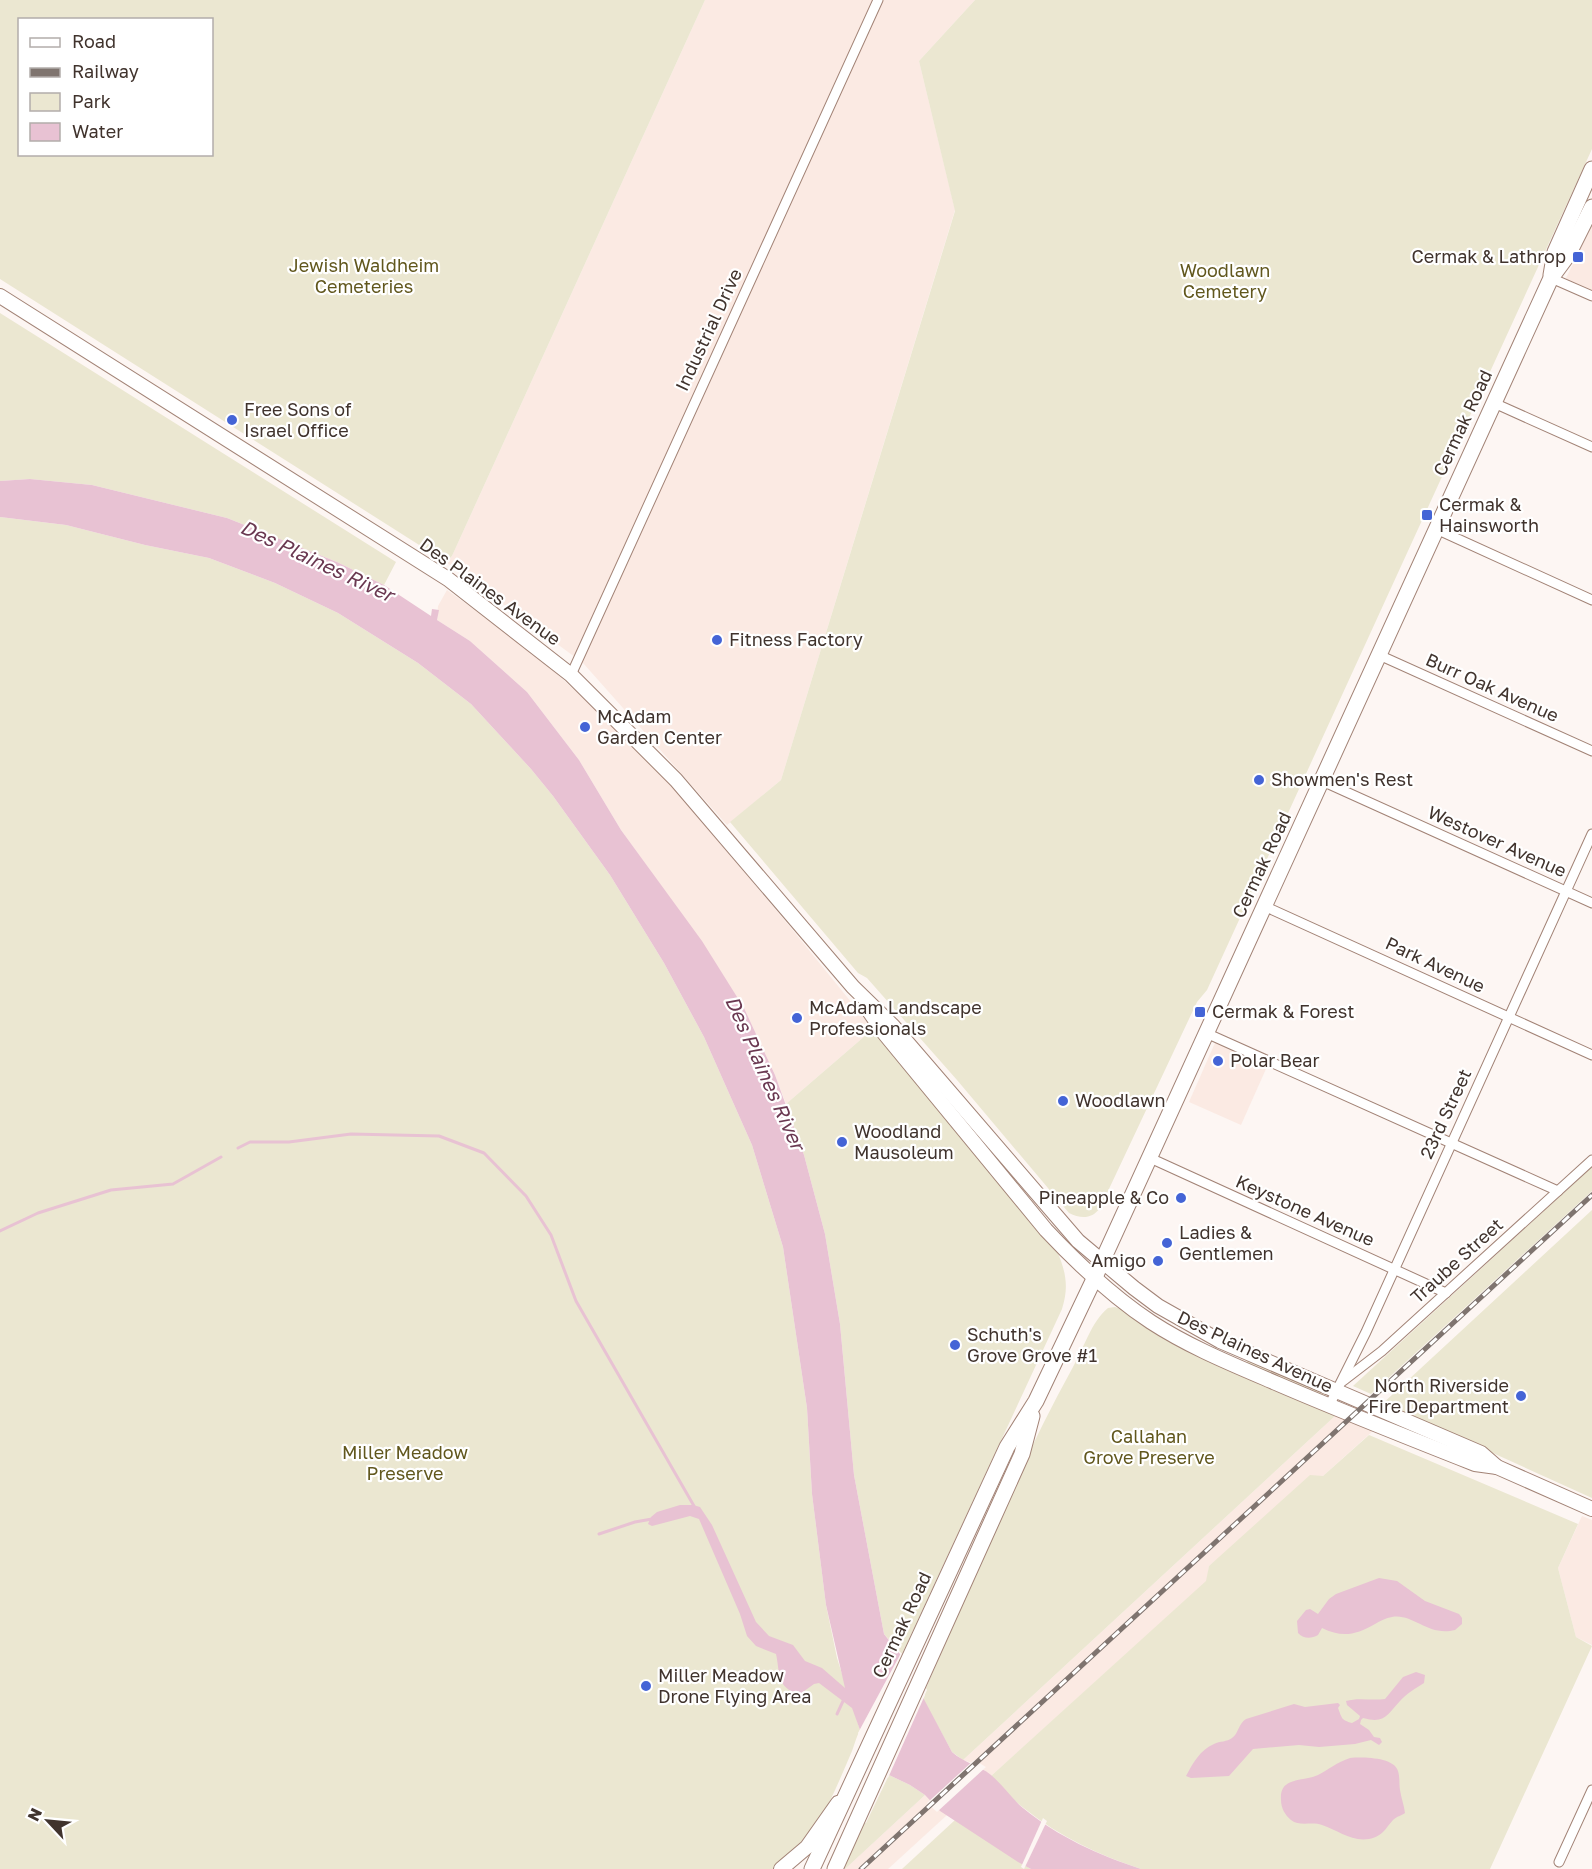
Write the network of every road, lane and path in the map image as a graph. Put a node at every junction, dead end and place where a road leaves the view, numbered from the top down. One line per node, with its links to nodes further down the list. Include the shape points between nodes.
1 (878, 0): 12 (street, Industrial Drive)
2 (1592, 169): 4 (main road, Cermak Road, via 1555,252)
3 (1592, 207): 4 (main road, Cermak Road, via 1568,255)
4 (1551, 278): 6 (street); 7 (main road, Cermak Road)
5 (0, 296): 12 (main road, Des Plaines Avenue, via 448,579)
6 (1592, 296)
7 (1494, 403): 8 (street); 9 (main road, Cermak Road)
8 (1592, 447)
9 (1436, 529): 10 (street); 11 (main road, Cermak Road)
10 (1592, 600)
11 (1379, 655): 13 (street, Burr Oak Avenue); 14 (main road, Cermak Road)
12 (571, 675): 19 (main road, Des Plaines Avenue, via 676,780)
13 (1592, 751)
14 (1322, 781): 16 (street, Westover Avenue); 18 (main road, Cermak Road)
15 (1592, 834): 16 (street, 23rd Street)
16 (1566, 891): 17 (street, Westover Avenue); 20 (street, 23rd Street)
17 (1592, 903)
18 (1264, 906): 20 (street, Park Avenue); 21 (main road, Cermak Road)
19 (853, 987): 27 (main road, Des Plaines Avenue, via 893,1026 1065,1228); 29 (main road, Des Plaines Avenue, via 884,1034 994,1168 1046,1230)
20 (1509, 1017): 22 (street, Park Avenue); 23 (street, 23rd Street)
21 (1206, 1033): 23 (street); 24 (main road, Cermak Road)
22 (1592, 1055)
23 (1451, 1143): 26 (street); 28 (street, 23rd Street)
24 (1149, 1158): 27 (main road, Cermak Road); 28 (street, Keystone Avenue)
25 (1592, 1160): 26 (street, Traube Street)
26 (1558, 1191): 30 (street, Traube Street)
27 (1102, 1261): 29 (main road, Cermak Road); 31 (main road, Des Plaines Avenue, via 1150,1300 1201,1331)
28 (1394, 1269): 30 (street, Keystone Avenue); 31 (street, 23rd Street)
29 (1095, 1277): 32 (main road, Cermak Road); 33 (main road, Des Plaines Avenue, via 1151,1322 1183,1341)
30 (1446, 1293): 31 (street, Traube Street)
31 (1338, 1387): 33 (street, 23rd Street); 34 (main road, Des Plaines Avenue, via 1481,1453)
32 (1036, 1401): 36 (main road, Cermak Road, via 1007,1447); 41 (main road, Cermak Road, via 1022,1454)
33 (1329, 1406): 34 (main road, Des Plaines Avenue, via 1475,1464)
34 (1497, 1467): 35 (main road, Des Plaines Avenue)
35 (1592, 1509)
36 (848, 1789): 39 (main road, via 807,1847); 40 (main road, Cermak Road)
37 (1592, 1790): 38 (street)
38 (1558, 1862)
39 (781, 1869)
40 (812, 1869)
41 (835, 1869)

